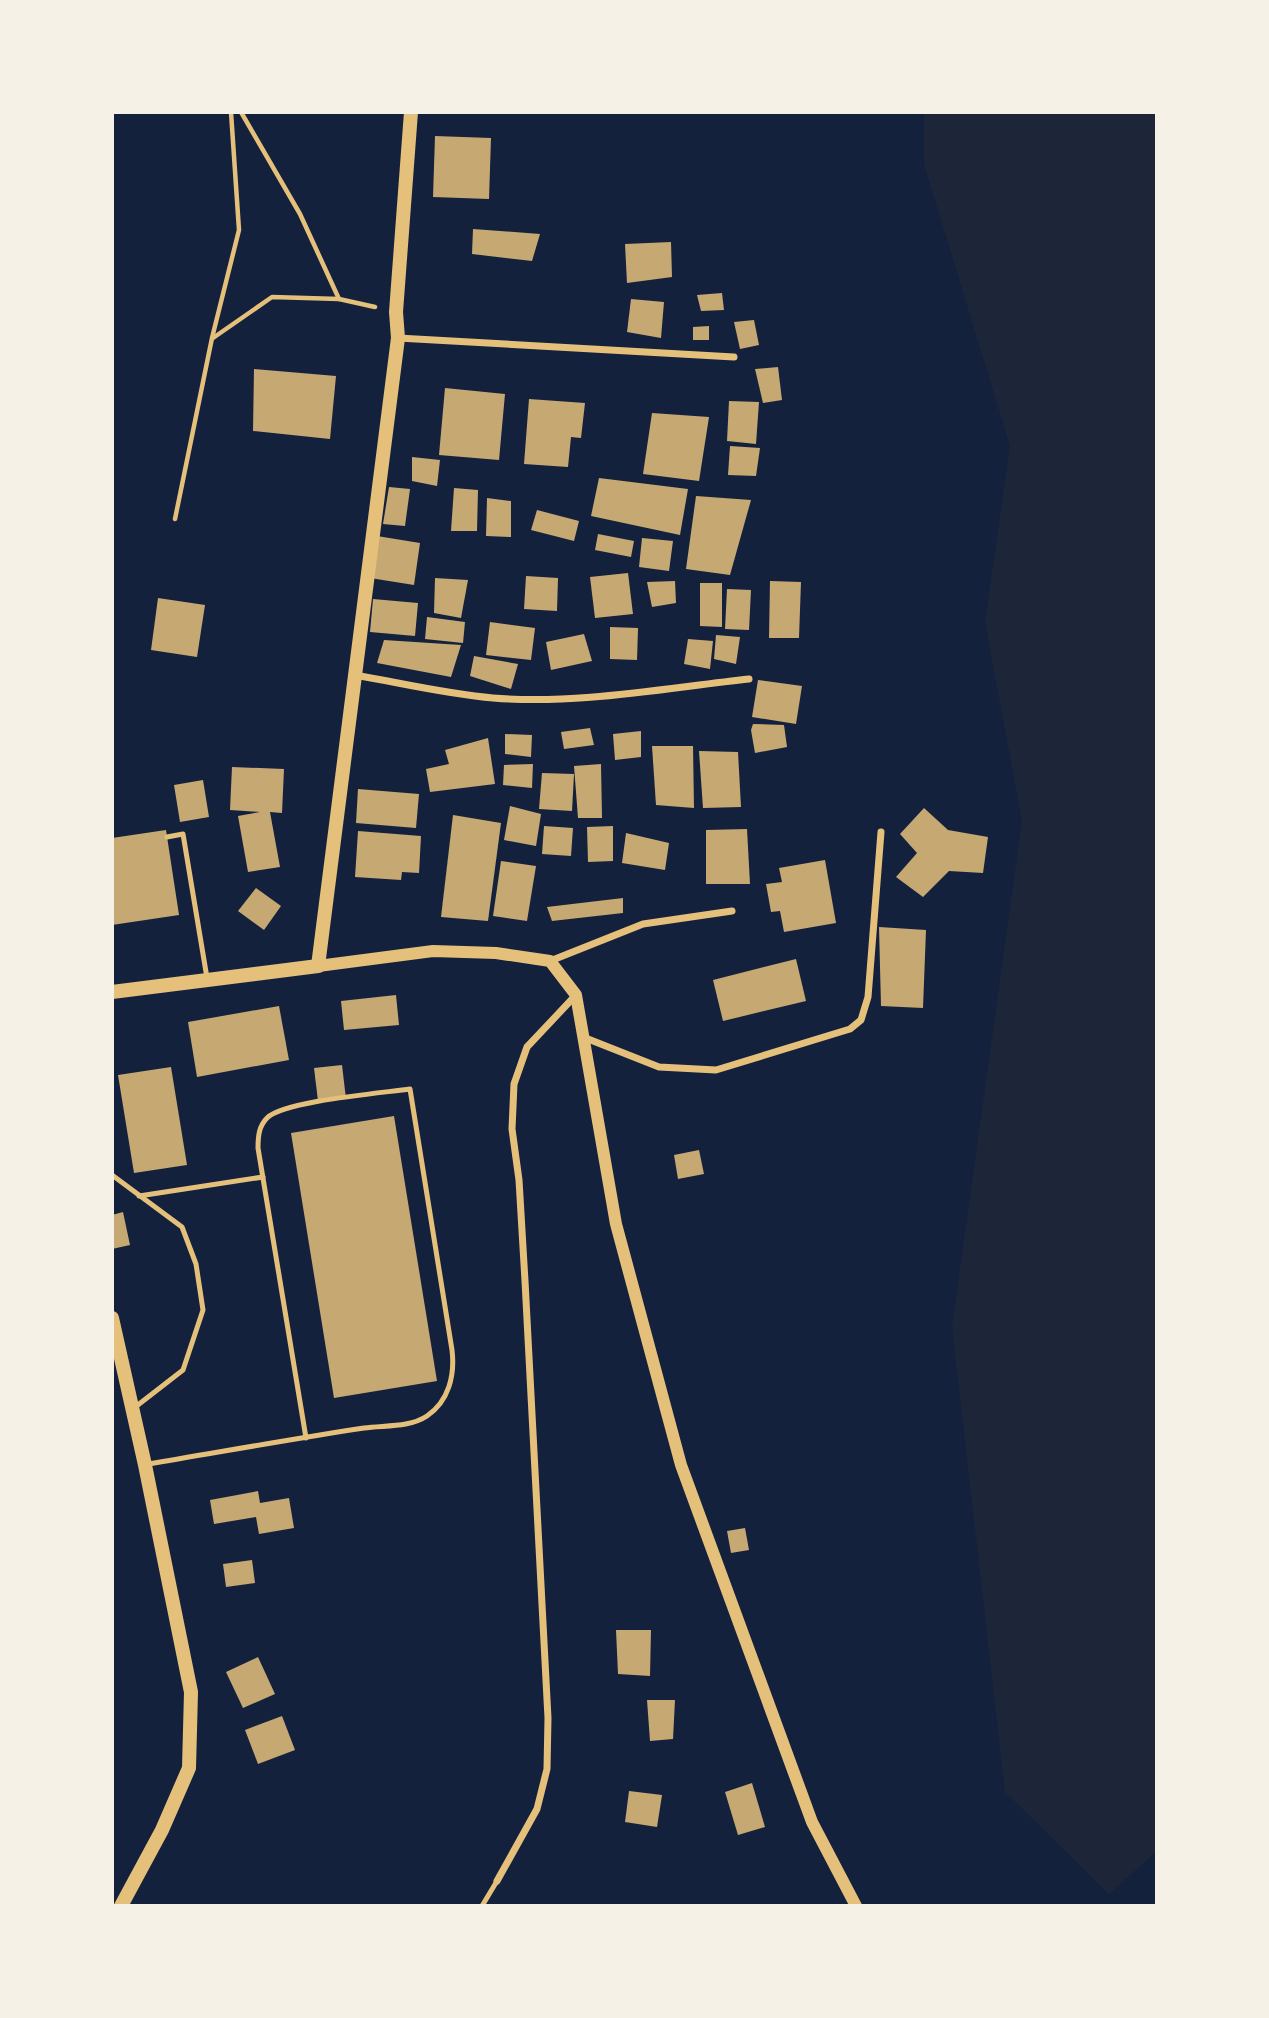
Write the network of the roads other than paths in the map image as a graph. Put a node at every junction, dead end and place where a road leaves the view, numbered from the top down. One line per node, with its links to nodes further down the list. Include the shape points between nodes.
1 (411, 112): 2 (main road)
2 (398, 338): 3 (street); 4 (main road)
3 (734, 357)
4 (355, 676): 5 (street, via 492,698 608,695); 10 (main road)
5 (749, 679)
6 (881, 832): 14 (street, via 868,997 861,1020 850,1029 716,1070 659,1067)
7 (167, 837): 11 (lane, via 183,834)
8 (732, 911): 9 (street, via 643,924)
9 (550, 961): 10 (street, via 433,951); 13 (street)
10 (318, 967): 11 (main road)
11 (207, 980): 12 (main road)
12 (112, 992)
13 (576, 995): 14 (street); 22 (street, via 527,1047 514,1084 512,1129 525,1281 547,1769 537,1809)
14 (583, 1037): 25 (street, via 616,1224 681,1465 812,1822)
15 (112, 1175): 17 (lane)
16 (263, 1177): 17 (lane); 20 (lane); 20 (lane, via 258,1136 261,1126 277,1111 410,1089 452,1350 452,1380 438,1406 412,1423)
17 (139, 1196): 19 (lane, via 182,1227 196,1264 203,1310 183,1370)
18 (112, 1318): 19 (main road)
19 (132, 1410): 21 (main road)
20 (306, 1438): 21 (lane)
21 (145, 1465): 23 (main road, via 191,1692 188,1768 162,1830)
22 (497, 1881): 24 (lane)
23 (121, 1906)
24 (482, 1906)
25 (856, 1906)

